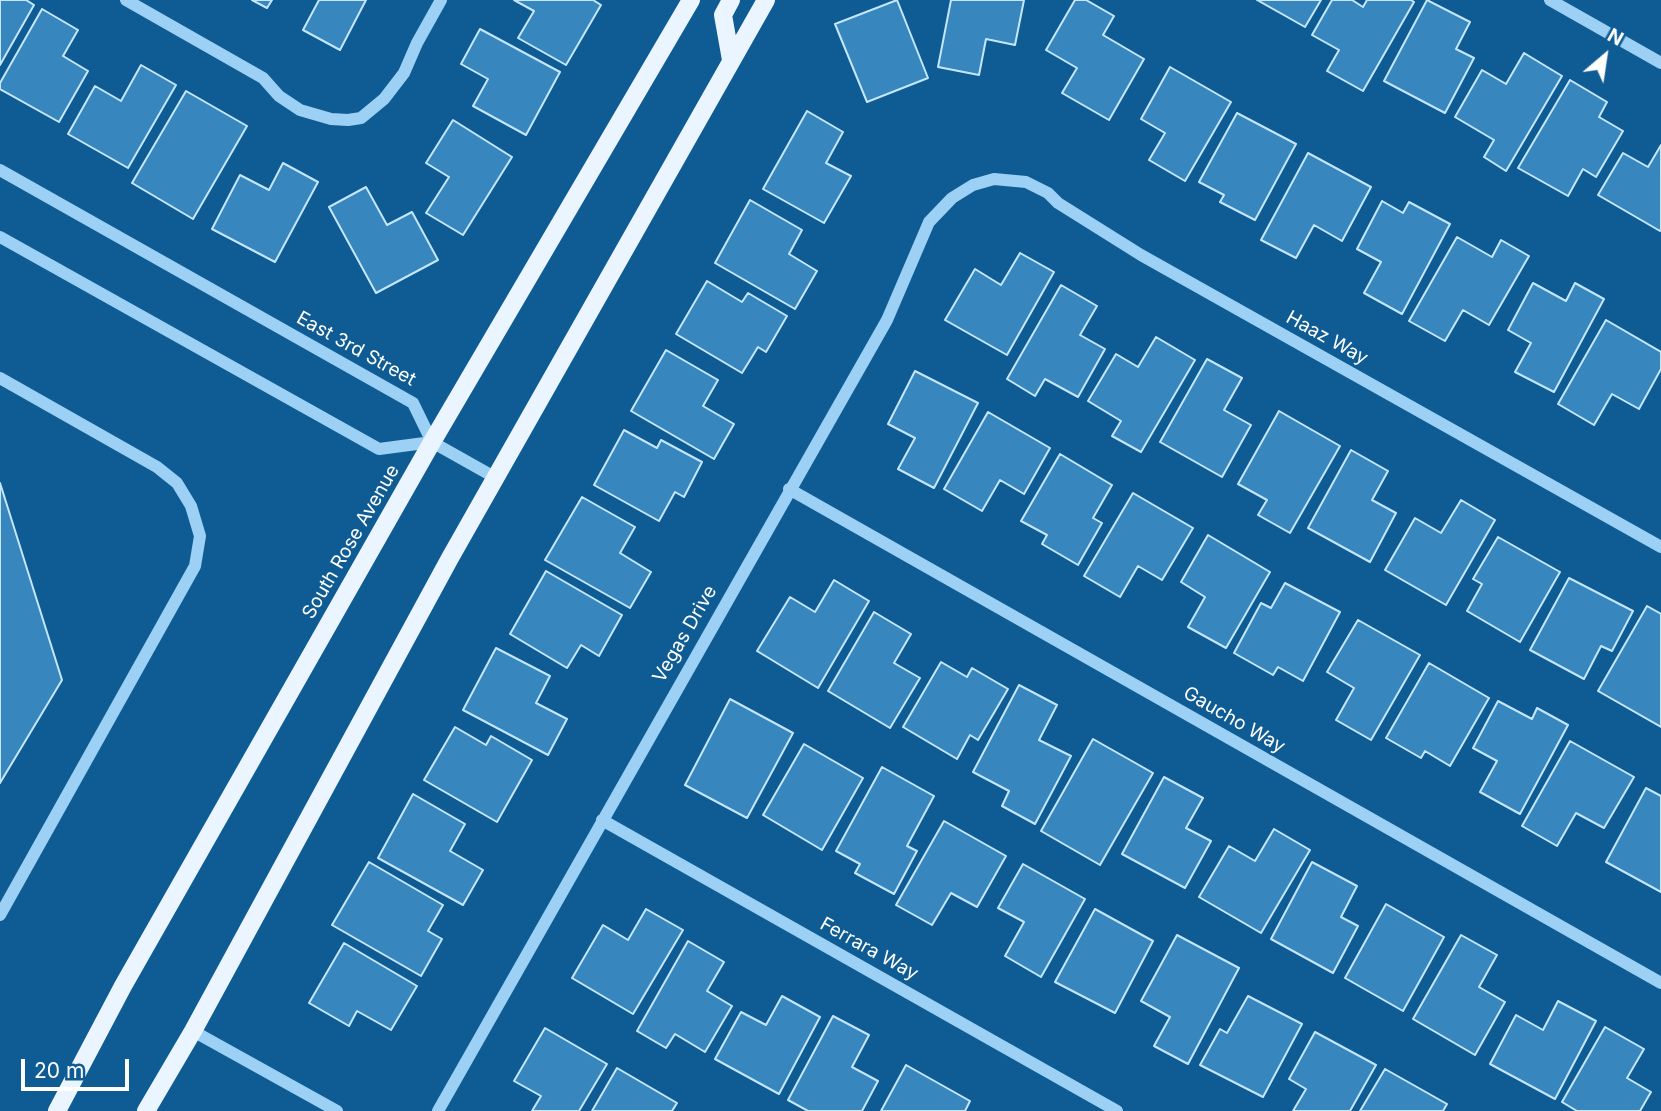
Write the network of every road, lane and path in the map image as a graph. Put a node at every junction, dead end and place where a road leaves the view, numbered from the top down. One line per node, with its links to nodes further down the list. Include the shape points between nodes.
1 (126, 0): 2 (street, via 263,78 300,110 331,120 362,118 384,99 404,73)
2 (441, 0)
3 (691, 0): 13 (main road, South Rose Avenue)
4 (731, 0): 7 (main road, via 723,15)
5 (766, 0): 7 (main road)
6 (1550, 0): 8 (street)
7 (730, 60): 14 (main road)
8 (1661, 63)
9 (0, 170): 13 (street, East 3rd Street, via 413,403)
10 (973, 185): 15 (street, Vegas Drive, via 952,198 929,222 887,320); 16 (street, Haaz Way, via 994,179 1026,182 1048,193 1141,255)
11 (0, 237): 13 (street, via 379,449)
12 (0, 378): 18 (street, via 167,475 191,506 200,536 195,566)
13 (432, 442): 14 (street); 21 (main road, South Rose Avenue)
14 (496, 478): 20 (main road)
15 (789, 489): 17 (street, Vegas Drive); 19 (street, Gaucho Way)
16 (1661, 547)
17 (602, 820): 24 (street, Vegas Drive); 25 (street, Ferrara Way)
18 (0, 915)
19 (1661, 983)
20 (193, 1031): 22 (main road); 23 (street)
21 (57, 1111)
22 (146, 1111)
23 (337, 1111)
24 (438, 1111)
25 (1117, 1111)

